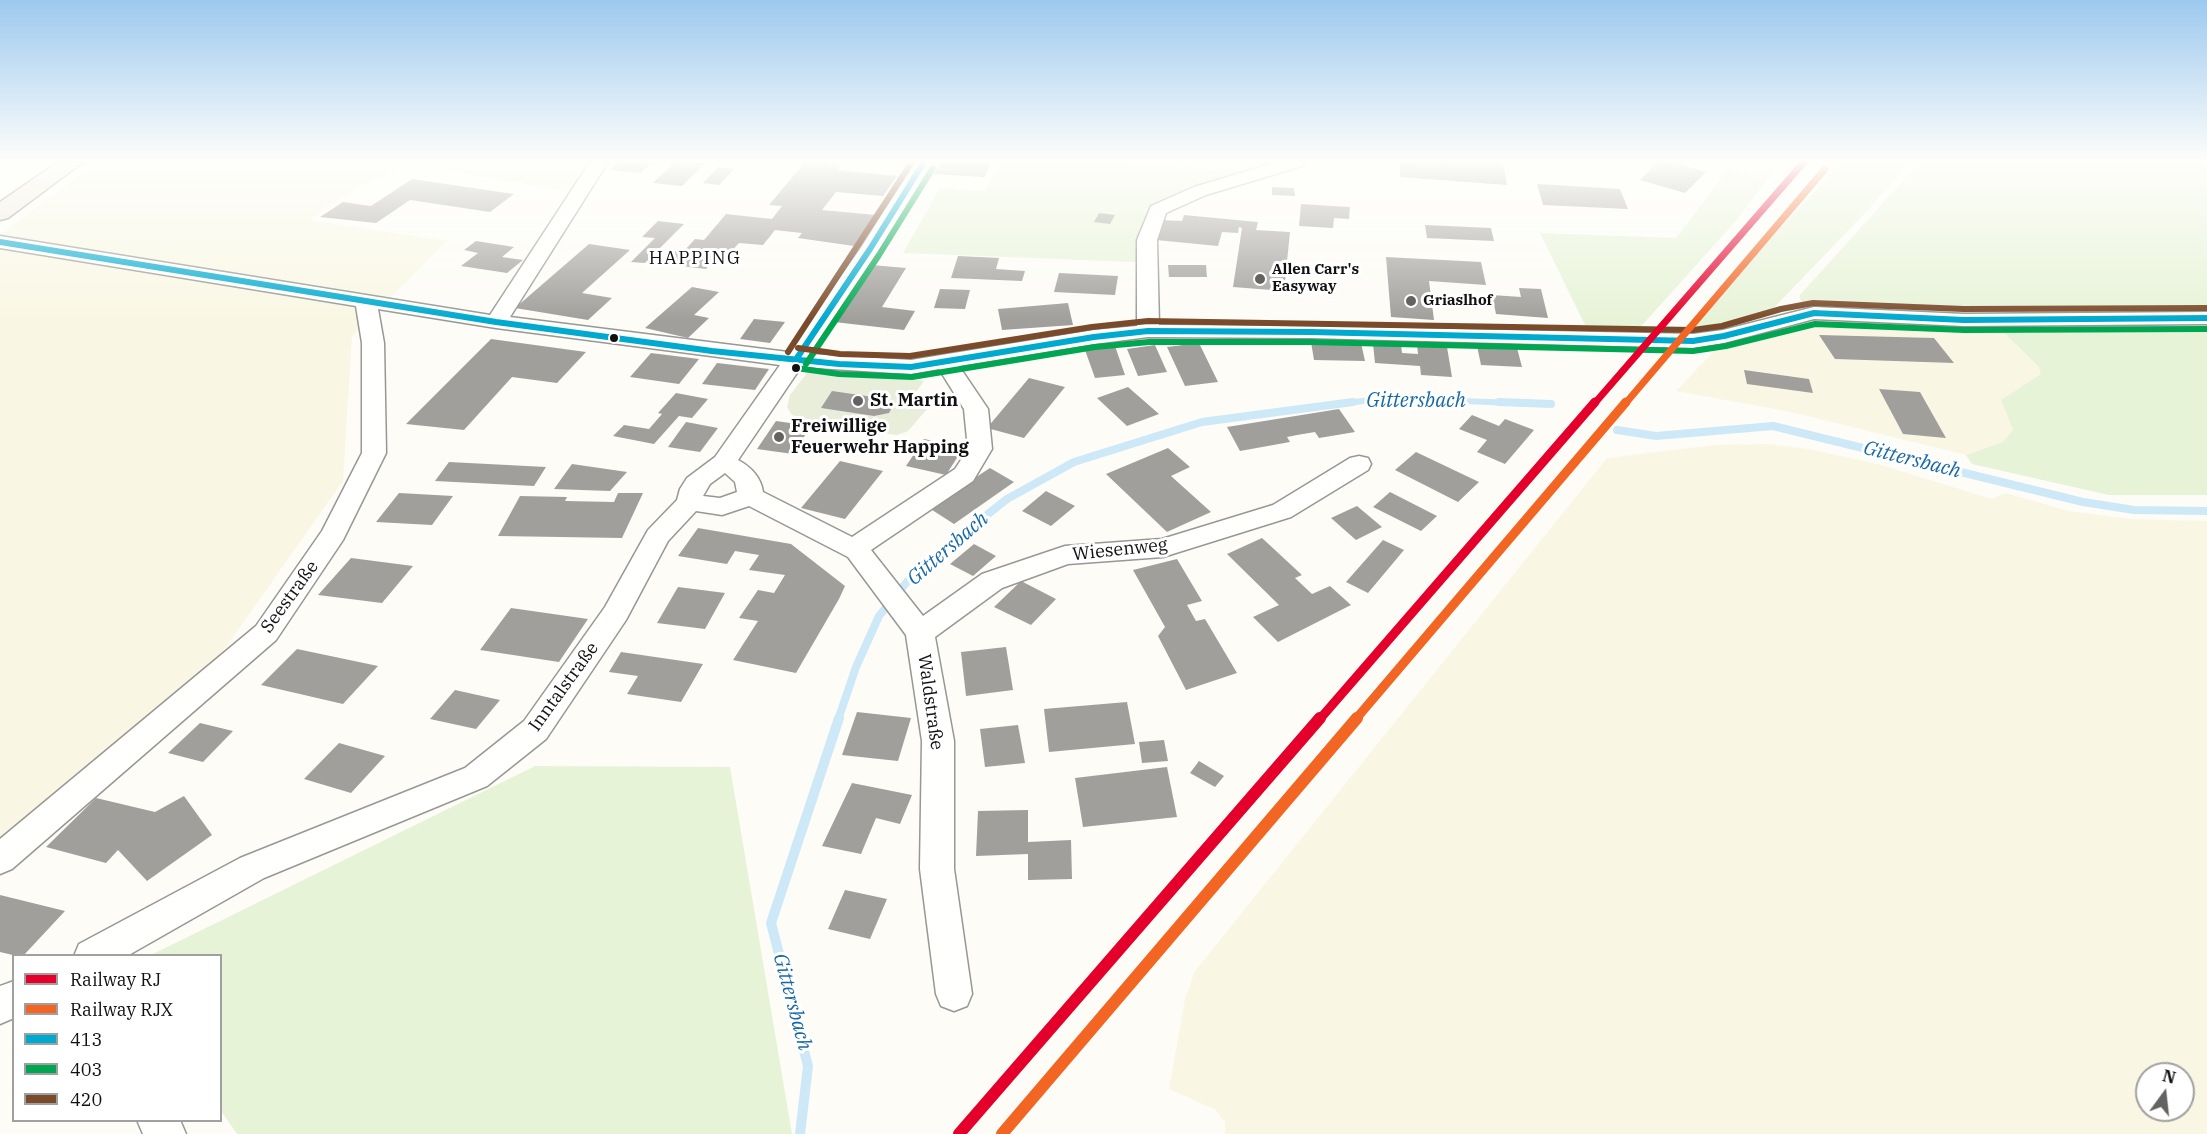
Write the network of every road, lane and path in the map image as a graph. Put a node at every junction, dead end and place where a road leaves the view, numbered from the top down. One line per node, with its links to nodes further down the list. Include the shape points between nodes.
1 (565, 215): 7 (street)
2 (891, 215): 9 (street, Inntalstraße)
3 (1156, 215): 8 (street, via 1147,240)
4 (0, 242): 5 (street)
5 (366, 300): 7 (street); 17 (street, Seestraße, via 373,343 374,453 334,534 266,633)
6 (2207, 318): 8 (street, via 1964,320 1814,313 1789,316 1725,337 1694,341)
7 (496, 322): 9 (street, via 712,351)
8 (1148, 331): 10 (street, via 1094,336)
9 (797, 358): 10 (street, via 911,367); 11 (street, Inntalstraße)
10 (945, 362): 15 (street, via 976,409 980,449 964,475)
11 (724, 463): 13 (street, via 747,477); 14 (street, Inntalstraße, via 699,481 690,493)
12 (1359, 464): 16 (street, Wiesenweg, via 1281,511 1163,548 1065,555 992,581)
13 (750, 496): 14 (street, via 722,507); 15 (street, Waldstraße)
14 (690, 502): 18 (street, Inntalstraße, via 657,536 616,613 535,730 476,777 252,868)
15 (853, 549): 16 (street, Waldstraße)
16 (920, 633): 19 (street, Waldstraße, via 938,741 937,869)
17 (0, 859)
18 (96, 954)
19 (954, 994)

